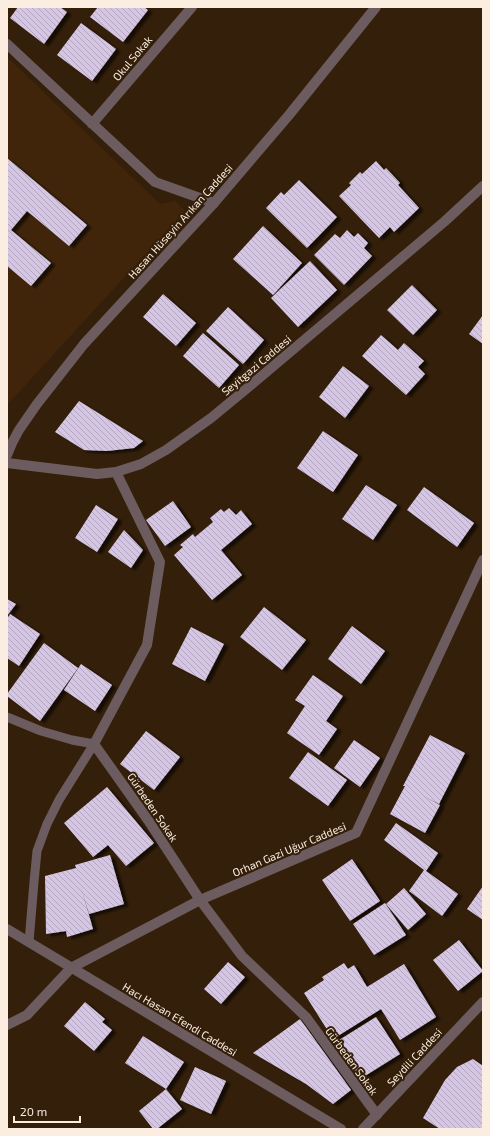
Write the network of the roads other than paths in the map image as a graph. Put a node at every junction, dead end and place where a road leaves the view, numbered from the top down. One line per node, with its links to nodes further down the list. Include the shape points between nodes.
1 (192, 7): 4 (street, Okul Sokak)
2 (376, 7): 6 (street, Hasan Hüseyin Arıkan Caddesi)
3 (7, 44): 4 (street)
4 (92, 124): 6 (street, via 155,182)
5 (483, 186): 9 (street, Seyitgazi Caddesi, via 444,222 211,418 154,457)
6 (214, 203): 7 (street, Hasan Hüseyin Arıkan Caddesi, via 84,344 37,404)
7 (7, 455)
8 (7, 463): 9 (street, Seyitgazi Caddesi, via 97,474)
9 (116, 472): 12 (street, via 160,562 147,645)
10 (483, 560): 13 (street, Orhan Gazi Uğur Caddesi, via 356,833)
11 (7, 717): 12 (lane, via 41,731)
12 (94, 744): 13 (street, Gürbeden Sokak); 15 (lane, via 59,800 38,851)
13 (200, 900): 16 (street, Orhan Gazi Uğur Caddesi); 19 (street, Gürbeden Sokak, via 242,956 306,1018)
14 (7, 929): 15 (street, Hacı Hasan Efendi Caddesi)
15 (29, 942): 16 (street, Hacı Hasan Efendi Caddesi)
16 (71, 968): 18 (street, Orhan Gazi Uğur Caddesi, via 27,1015); 20 (street, Hacı Hasan Efendi Caddesi)
17 (483, 1002): 19 (street, Seydili Caddesi)
18 (7, 1025)
19 (377, 1114): 21 (street, Seydili Caddesi)
20 (338, 1128)
21 (363, 1129)

